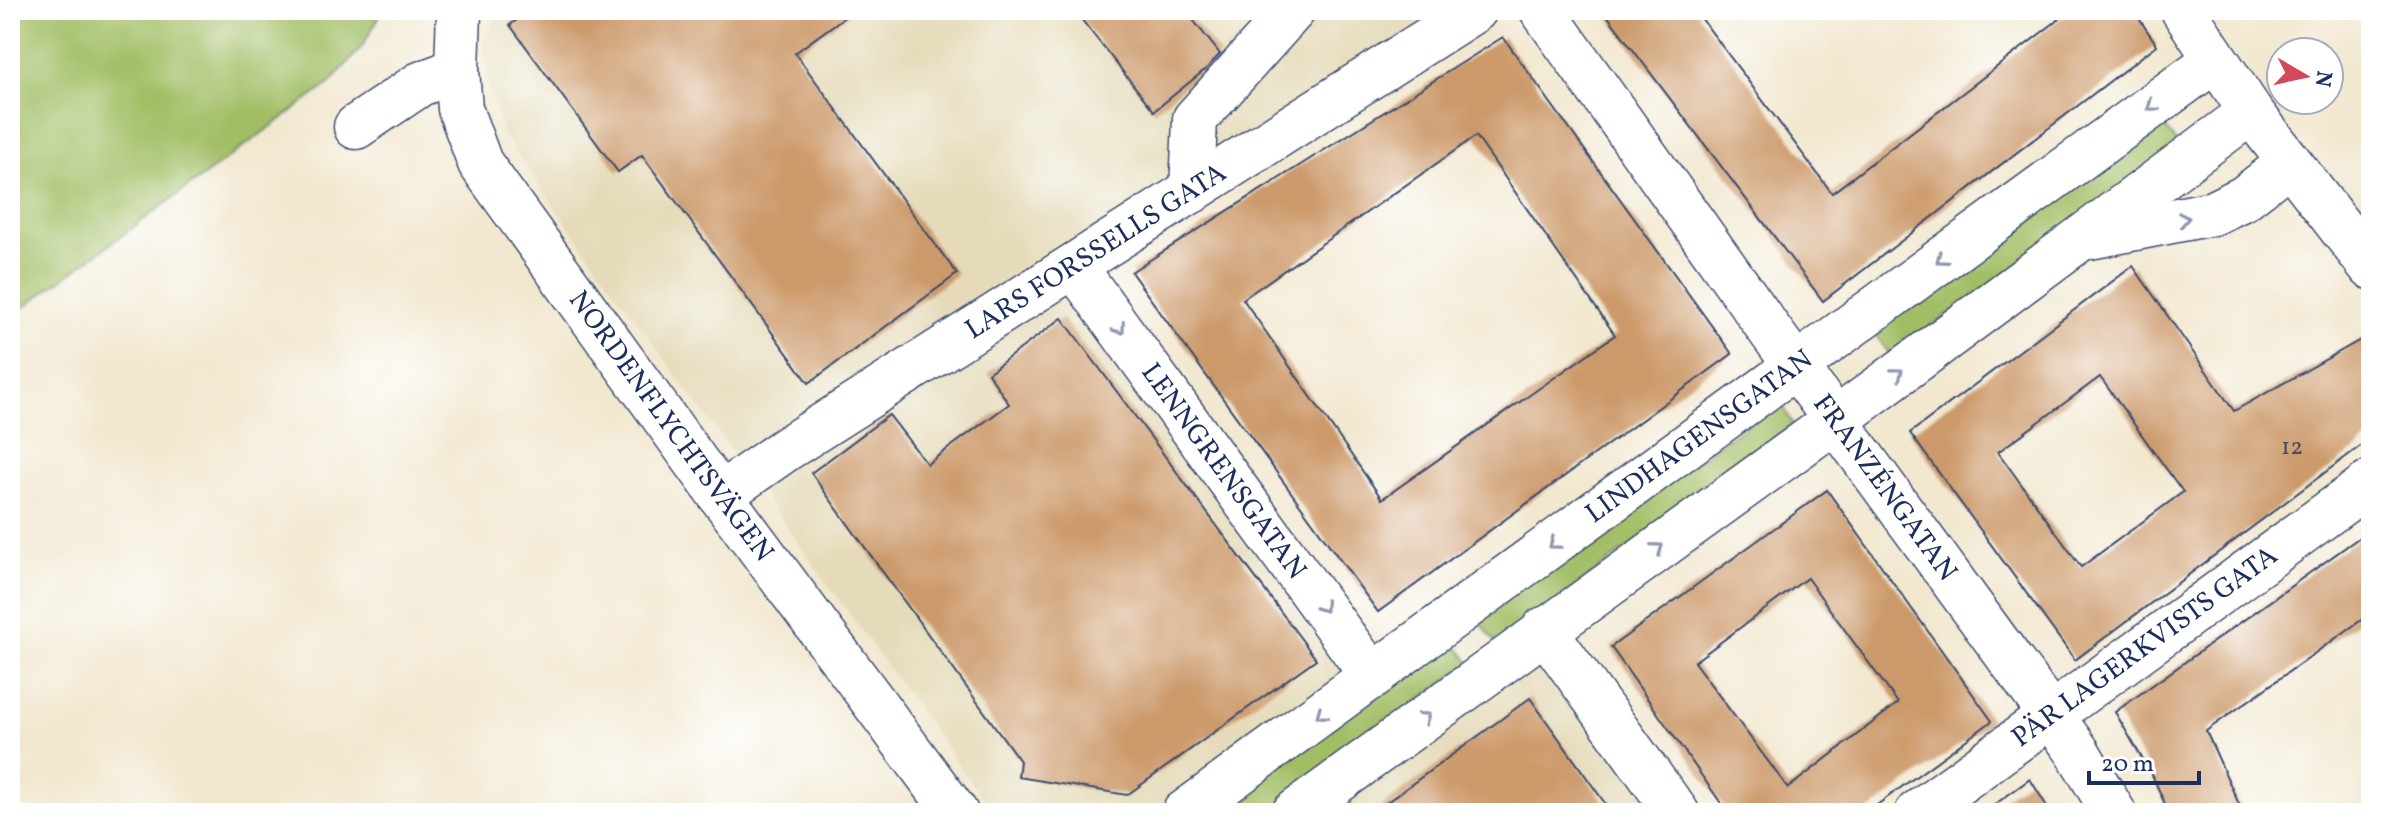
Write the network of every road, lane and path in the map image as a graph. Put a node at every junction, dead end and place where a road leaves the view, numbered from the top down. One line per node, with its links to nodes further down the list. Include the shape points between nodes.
1 (459, 10): 7 (street, NORDENFLYCHTSVÄGEN)
2 (1293, 10): 11 (street, via 1195,119)
3 (1475, 10): 11 (street, LARS FORSSELLS GATA)
4 (1542, 10): 15 (street, FRANZÉNGATAN)
5 (2183, 10): 6 (street)
6 (2215, 60): 8 (street); 15 (street, LINDHAGENSGATAN, one-way to 15)
7 (457, 70): 9 (street, via 420,84); 18 (street, NORDENFLYCHTSVÄGEN, via 460,109 480,163)
8 (2251, 112): 10 (street); 12 (street)
9 (356, 127)
10 (2289, 163): 12 (street, one-way to 10, via 2213,213 2244,198); 14 (street)
11 (1192, 191): 13 (street, LARS FORSSELLS GATA)
12 (2080, 239): 16 (street, one-way to 12)
13 (1074, 266): 18 (street, LARS FORSSELLS GATA); 20 (street, LENNGRENSGATAN, one-way to 20)
14 (2371, 267)
15 (1796, 364): 16 (street, FRANZÉNGATAN); 20 (street, LINDHAGENSGATAN, one-way to 20)
16 (1836, 420): 19 (street, one-way to 16); 21 (street, FRANZÉNGATAN)
17 (2371, 482): 21 (street, PÄR LAGERKVISTS GATA)
18 (720, 495): 22 (street, NORDENFLYCHTSVÄGEN)
19 (1544, 629): 24 (street, one-way to 19); 25 (street)
20 (1373, 677): 23 (street, LINDHAGENSGATAN, one-way to 23)
21 (2051, 717): 26 (street, PÄR LAGERKVISTS GATA); 27 (street, FRANZÉNGATAN)
22 (956, 813)
23 (1184, 813)
24 (1294, 813)
25 (1677, 813)
26 (1917, 813)
27 (2114, 813)

